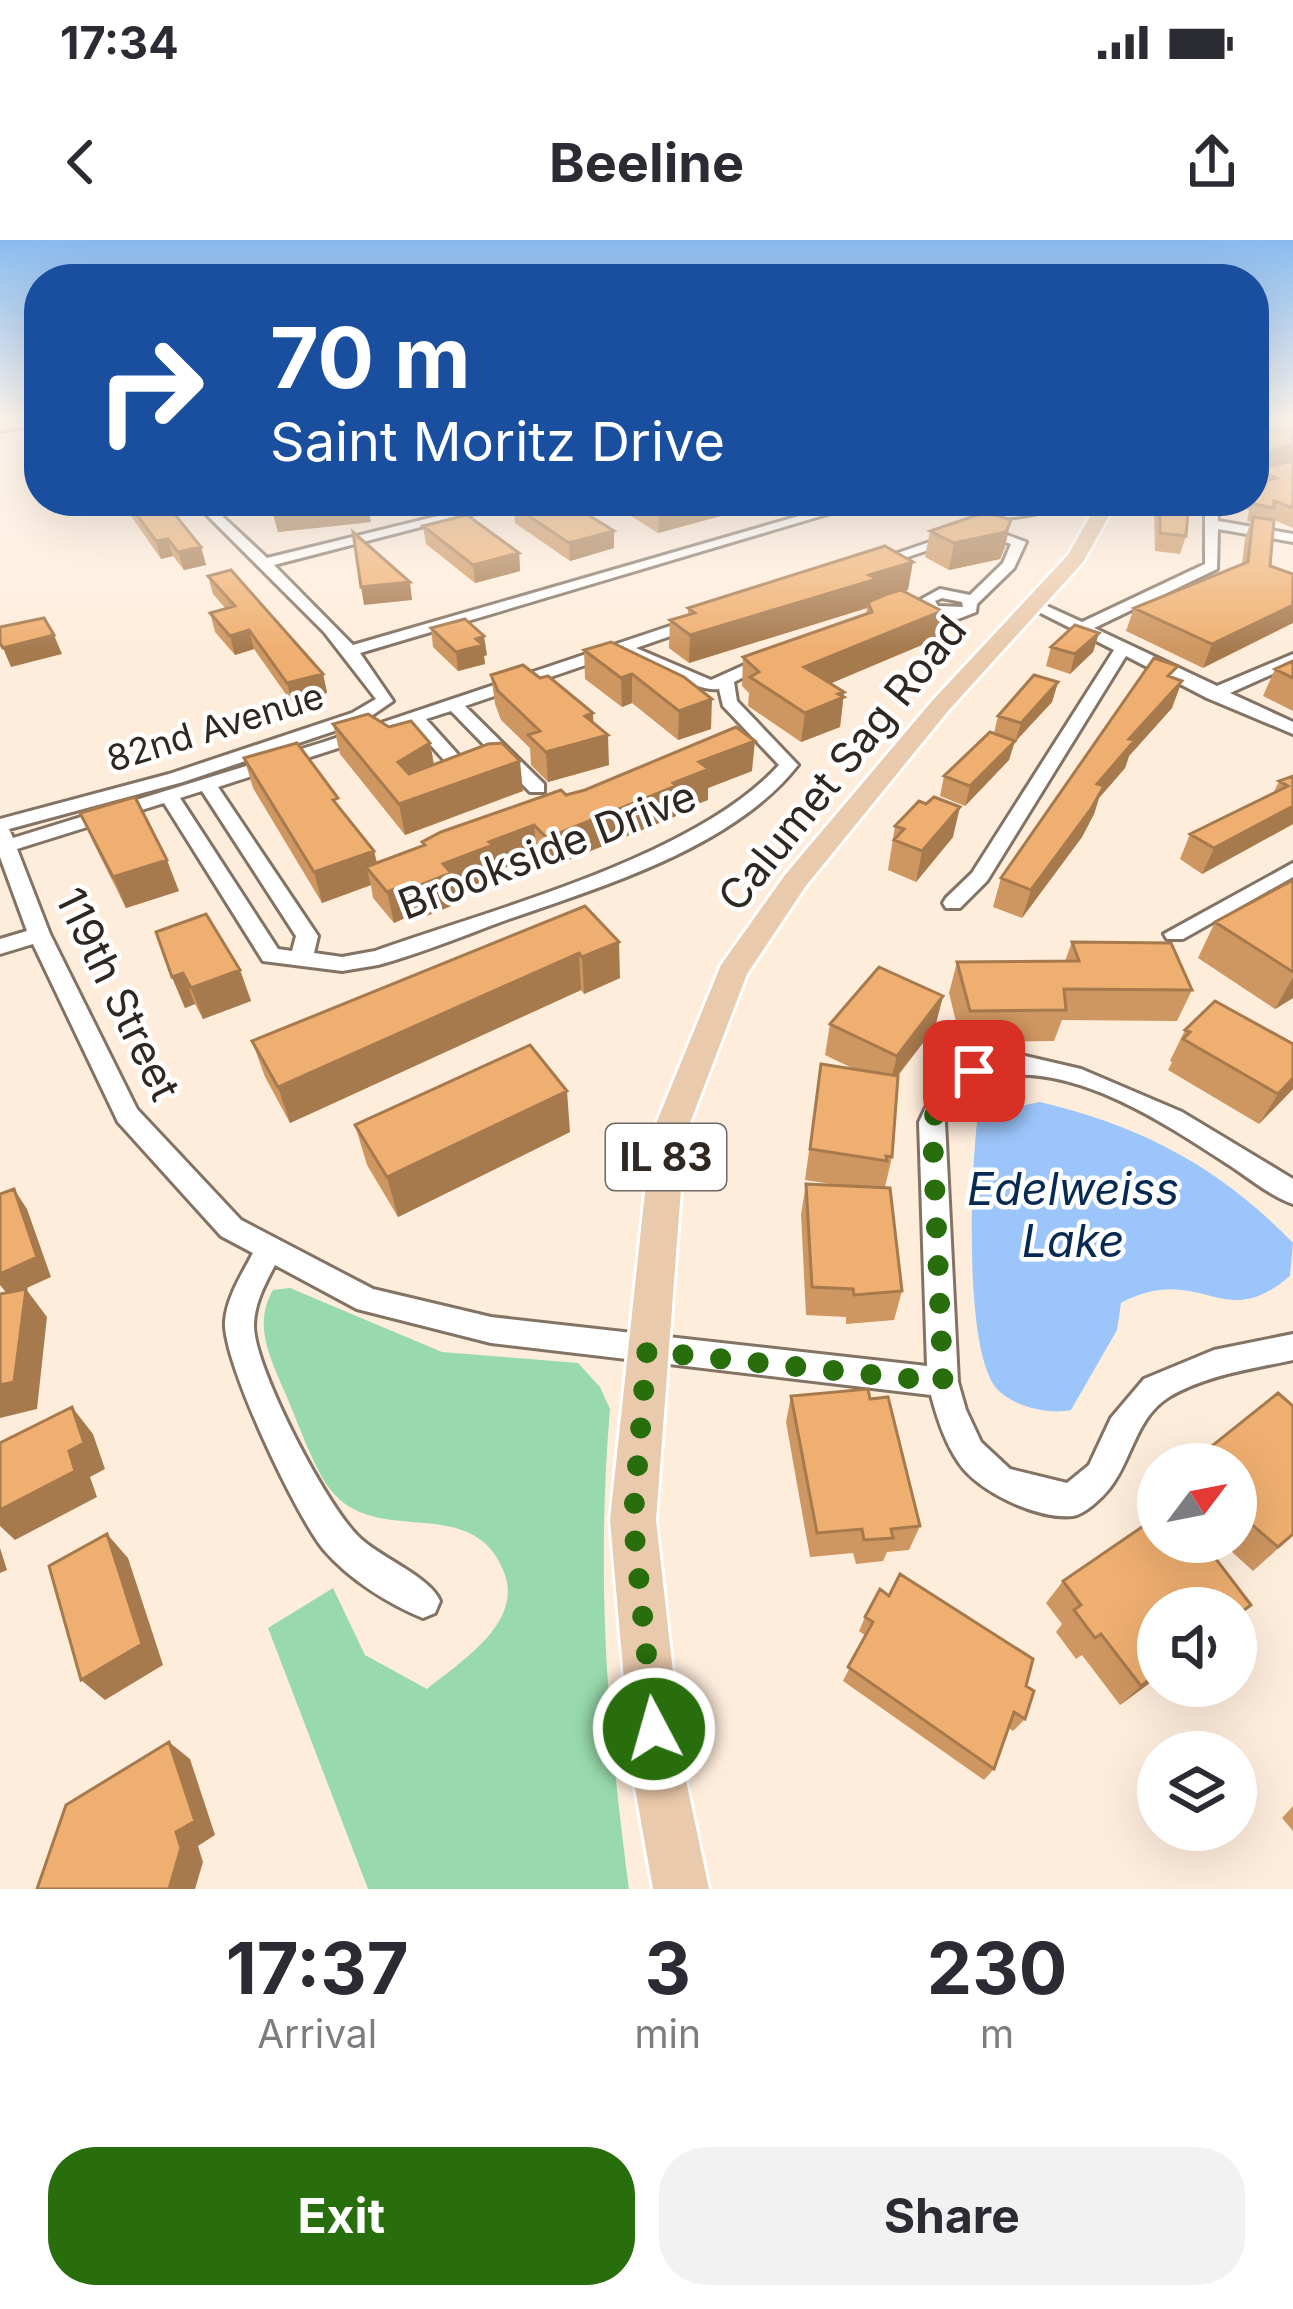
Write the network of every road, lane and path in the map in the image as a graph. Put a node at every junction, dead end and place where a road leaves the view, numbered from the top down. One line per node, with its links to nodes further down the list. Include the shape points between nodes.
1 (214, 516): 8 (street)
2 (455, 516): 8 (street)
3 (813, 516): 17 (street)
4 (1100, 516): 11 (main road, Calumet Sag Road / IL 83, via 1076,558)
5 (1213, 516): 6 (street)
6 (1214, 524): 7 (street); 13 (street, via 1212,566)
7 (1293, 538)
8 (262, 564): 17 (street)
9 (849, 572): 10 (street, via 979,529 1019,542 971,609 949,614)
10 (920, 603)
11 (1033, 605): 13 (street); 40 (main road, Calumet Sag Road / IL 83, via 795,881 732,972 668,1136)
12 (718, 615): 15 (street)
13 (1080, 629): 16 (street)
14 (798, 647): 19 (street)
15 (617, 650): 19 (street, via 640,653 696,683); 21 (street)
16 (1122, 650): 20 (street); 32 (street, via 980,877)
17 (348, 651): 30 (street, 82nd Avenue, via 386,701 358,717)
18 (1293, 658): 20 (street)
19 (726, 681): 36 (street, Brookside Drive, via 729,702 789,765 780,782 733,818 378,958)
20 (1213, 694): 23 (street)
21 (454, 704): 22 (street); 24 (street)
22 (415, 717): 25 (street); 26 (street)
23 (1293, 729)
24 (497, 748): 25 (street); 28 (street)
25 (457, 761): 27 (street, via 462,769)
26 (207, 784): 29 (street); 36 (street, via 307,936)
27 (435, 787)
28 (537, 788)
29 (169, 796): 30 (street); 36 (street, via 271,956)
30 (2, 834): 33 (street, 119th Street)
31 (1293, 869): 34 (street)
32 (953, 903)
33 (40, 934): 35 (street); 38 (street, 119th Street, via 127,1115 231,1228)
34 (1175, 934)
35 (0, 947)
36 (301, 962)
37 (1293, 1193): 41 (street, via 1125,1091 1031,1065 974,1071 944,1090 932,1122)
38 (271, 1248): 40 (street, 119th Street, via 367,1300 491,1330); 42 (street, via 239,1333 264,1393 330,1532 371,1572)
39 (1293, 1347): 41 (street, via 1214,1364 1156,1389 1122,1428 1100,1475 1072,1500 1029,1495 992,1479 968,1453)
40 (647, 1351): 41 (street, 119th Street); 43 (main road, Calumet Sag Road / IL 83, via 633,1520 658,1771)
41 (943, 1382)
42 (423, 1601)
43 (681, 1889)

